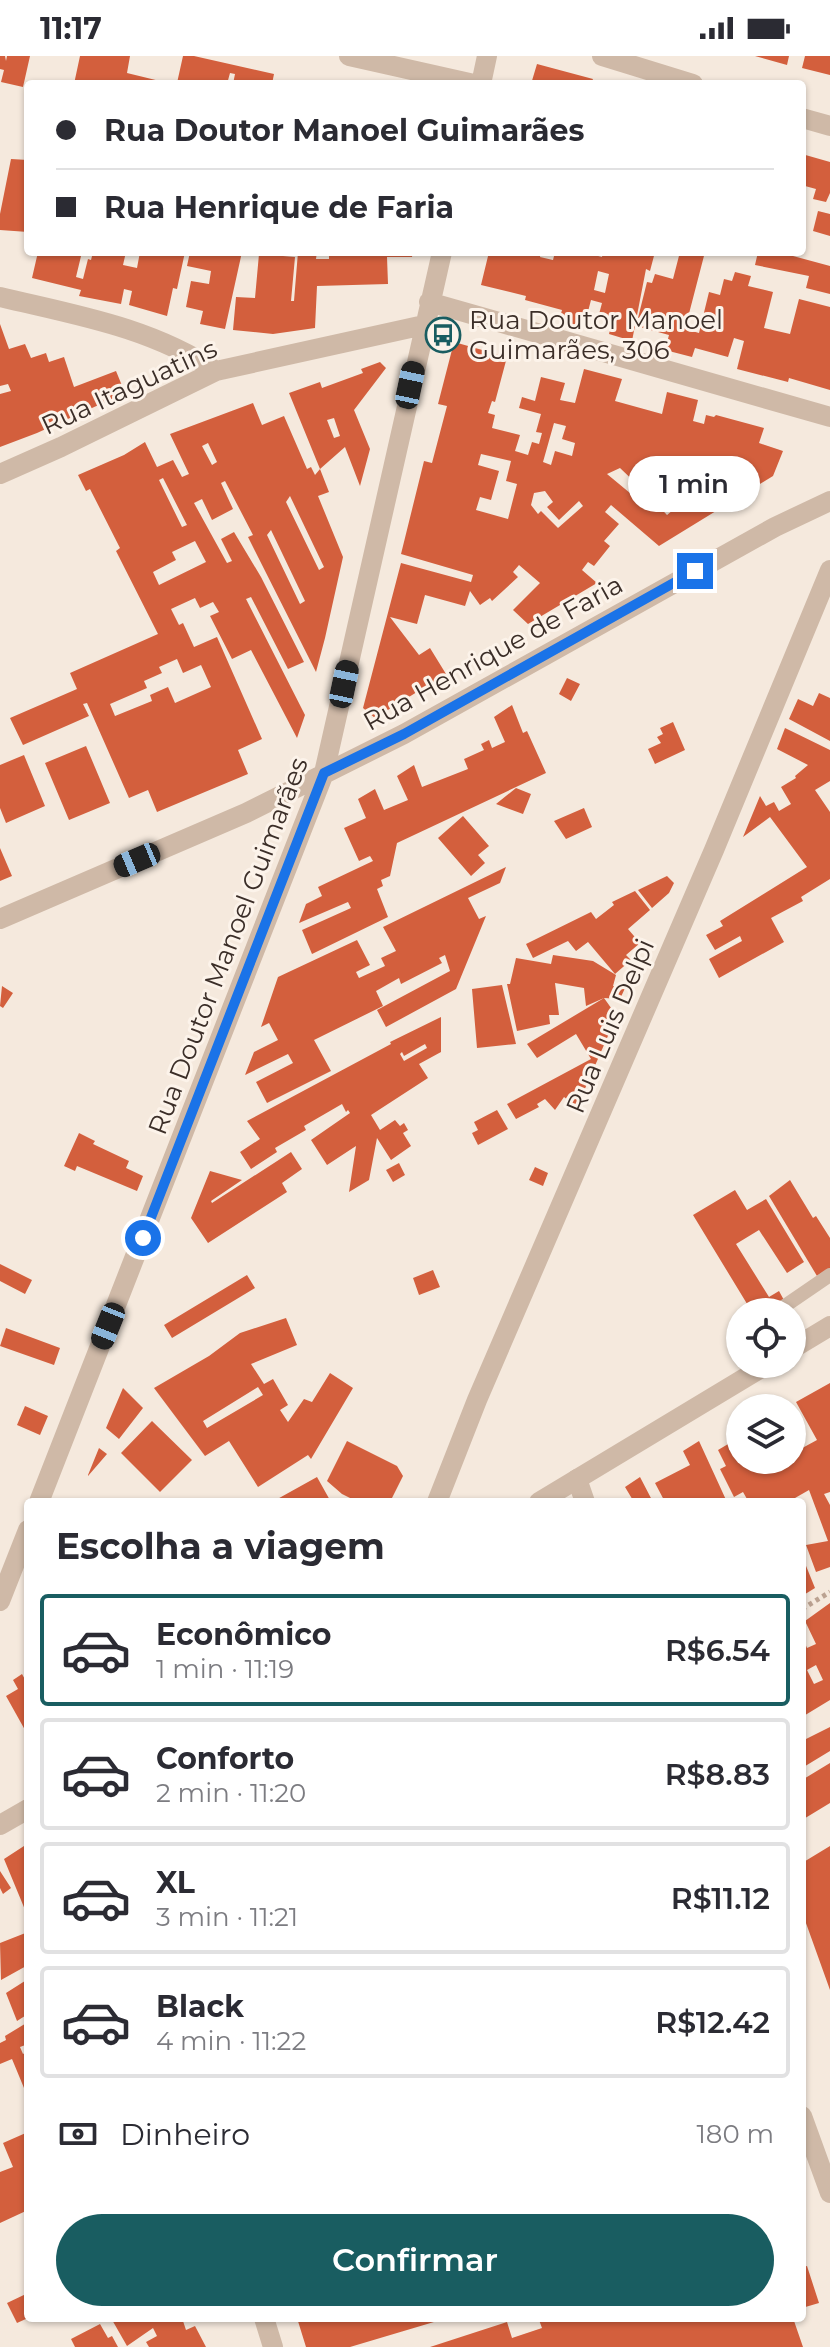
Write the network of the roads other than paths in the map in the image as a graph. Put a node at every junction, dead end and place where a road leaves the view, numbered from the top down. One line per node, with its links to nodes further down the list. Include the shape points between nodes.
1 (349, 56): 4 (street)
2 (487, 56): 5 (street)
3 (602, 56): 6 (street)
4 (456, 80)
5 (482, 80)
6 (680, 80)
7 (806, 119): 8 (street)
8 (830, 126)
9 (441, 256): 11 (street, Rua Doutor Manoel Guimarães)
10 (0, 297): 13 (street, via 122,326 188,353)
11 (429, 302): 12 (street, Rua Doutor Manoel Guimarães); 14 (street)
12 (424, 325): 13 (street, Rua Itaguatins); 18 (street, Rua Doutor Manoel Guimarães)
13 (216, 371): 15 (street, Rua Itaguatins)
14 (830, 417)
15 (0, 474)
16 (830, 501): 18 (street, Rua Henrique de Faria)
17 (830, 570): 27 (street, Rua Luis Delpi)
18 (324, 773): 19 (street, Rua Henrique de Faria, via 246,813); 26 (street, Rua Doutor Manoel Guimarães)
19 (0, 919)
20 (830, 1275): 21 (lane)
21 (796, 1298)
22 (830, 1326): 23 (street)
23 (806, 1341)
24 (745, 1378): 25 (street)
25 (577, 1479): 28 (street); 29 (street)
26 (41, 1498)
27 (439, 1498)
28 (546, 1498)
29 (584, 1498)
30 (24, 1540): 31 (street)
31 (0, 1601)
32 (24, 1811): 33 (street)
33 (0, 1825)
34 (806, 2127): 35 (street)
35 (830, 2193)
36 (265, 2322): 37 (street)
37 (273, 2347)

